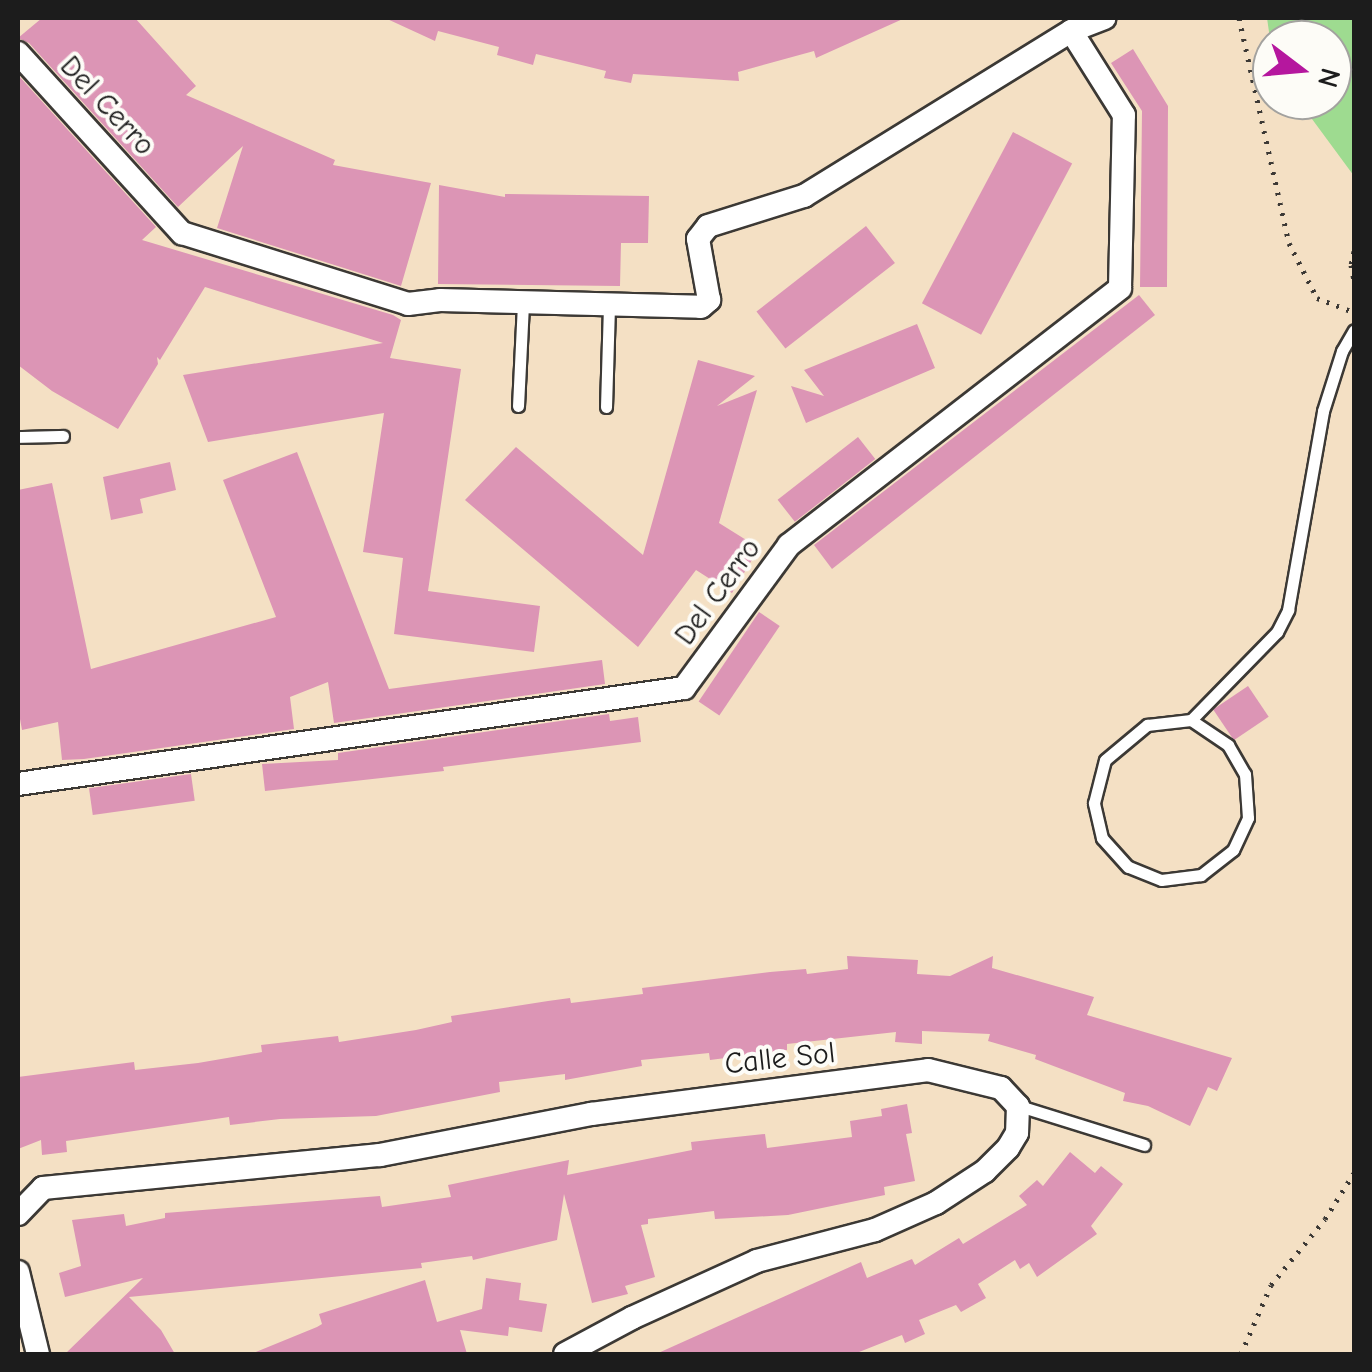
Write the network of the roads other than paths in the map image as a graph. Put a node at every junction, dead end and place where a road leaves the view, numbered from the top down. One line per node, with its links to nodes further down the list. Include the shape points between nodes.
1 (1105, 18): 2 (street, Del Cerro)
2 (1072, 31): 5 (street, Del Cerro, via 804,196 708,226 698,239 705,306); 12 (street, Del Cerro, via 1124,115 1120,288 789,546 684,688)
3 (18, 53): 4 (street, Del Cerro, via 182,233 408,304)
4 (523, 302): 5 (street, Del Cerro); 7 (lane)
5 (609, 304): 8 (lane)
6 (1354, 330): 11 (lane, via 1323,411 1288,610 1277,632)
7 (518, 406)
8 (606, 406)
9 (18, 436): 10 (lane)
10 (63, 436)
11 (1190, 720): 11 (lane, via 1147,725 1105,760 1094,803 1102,838 1128,868 1161,880 1201,875 1233,850 1248,818 1245,774 1228,745)
12 (18, 784)
13 (1018, 1106): 14 (lane); 15 (street, Calle Sol, via 1001,1088 928,1070 608,1112 380,1155 43,1188); 18 (street, via 1017,1133 1008,1148 936,1203 875,1230 757,1261)
14 (1144, 1145)
15 (18, 1214)
16 (18, 1272): 17 (street)
17 (29, 1348)
18 (565, 1354)

